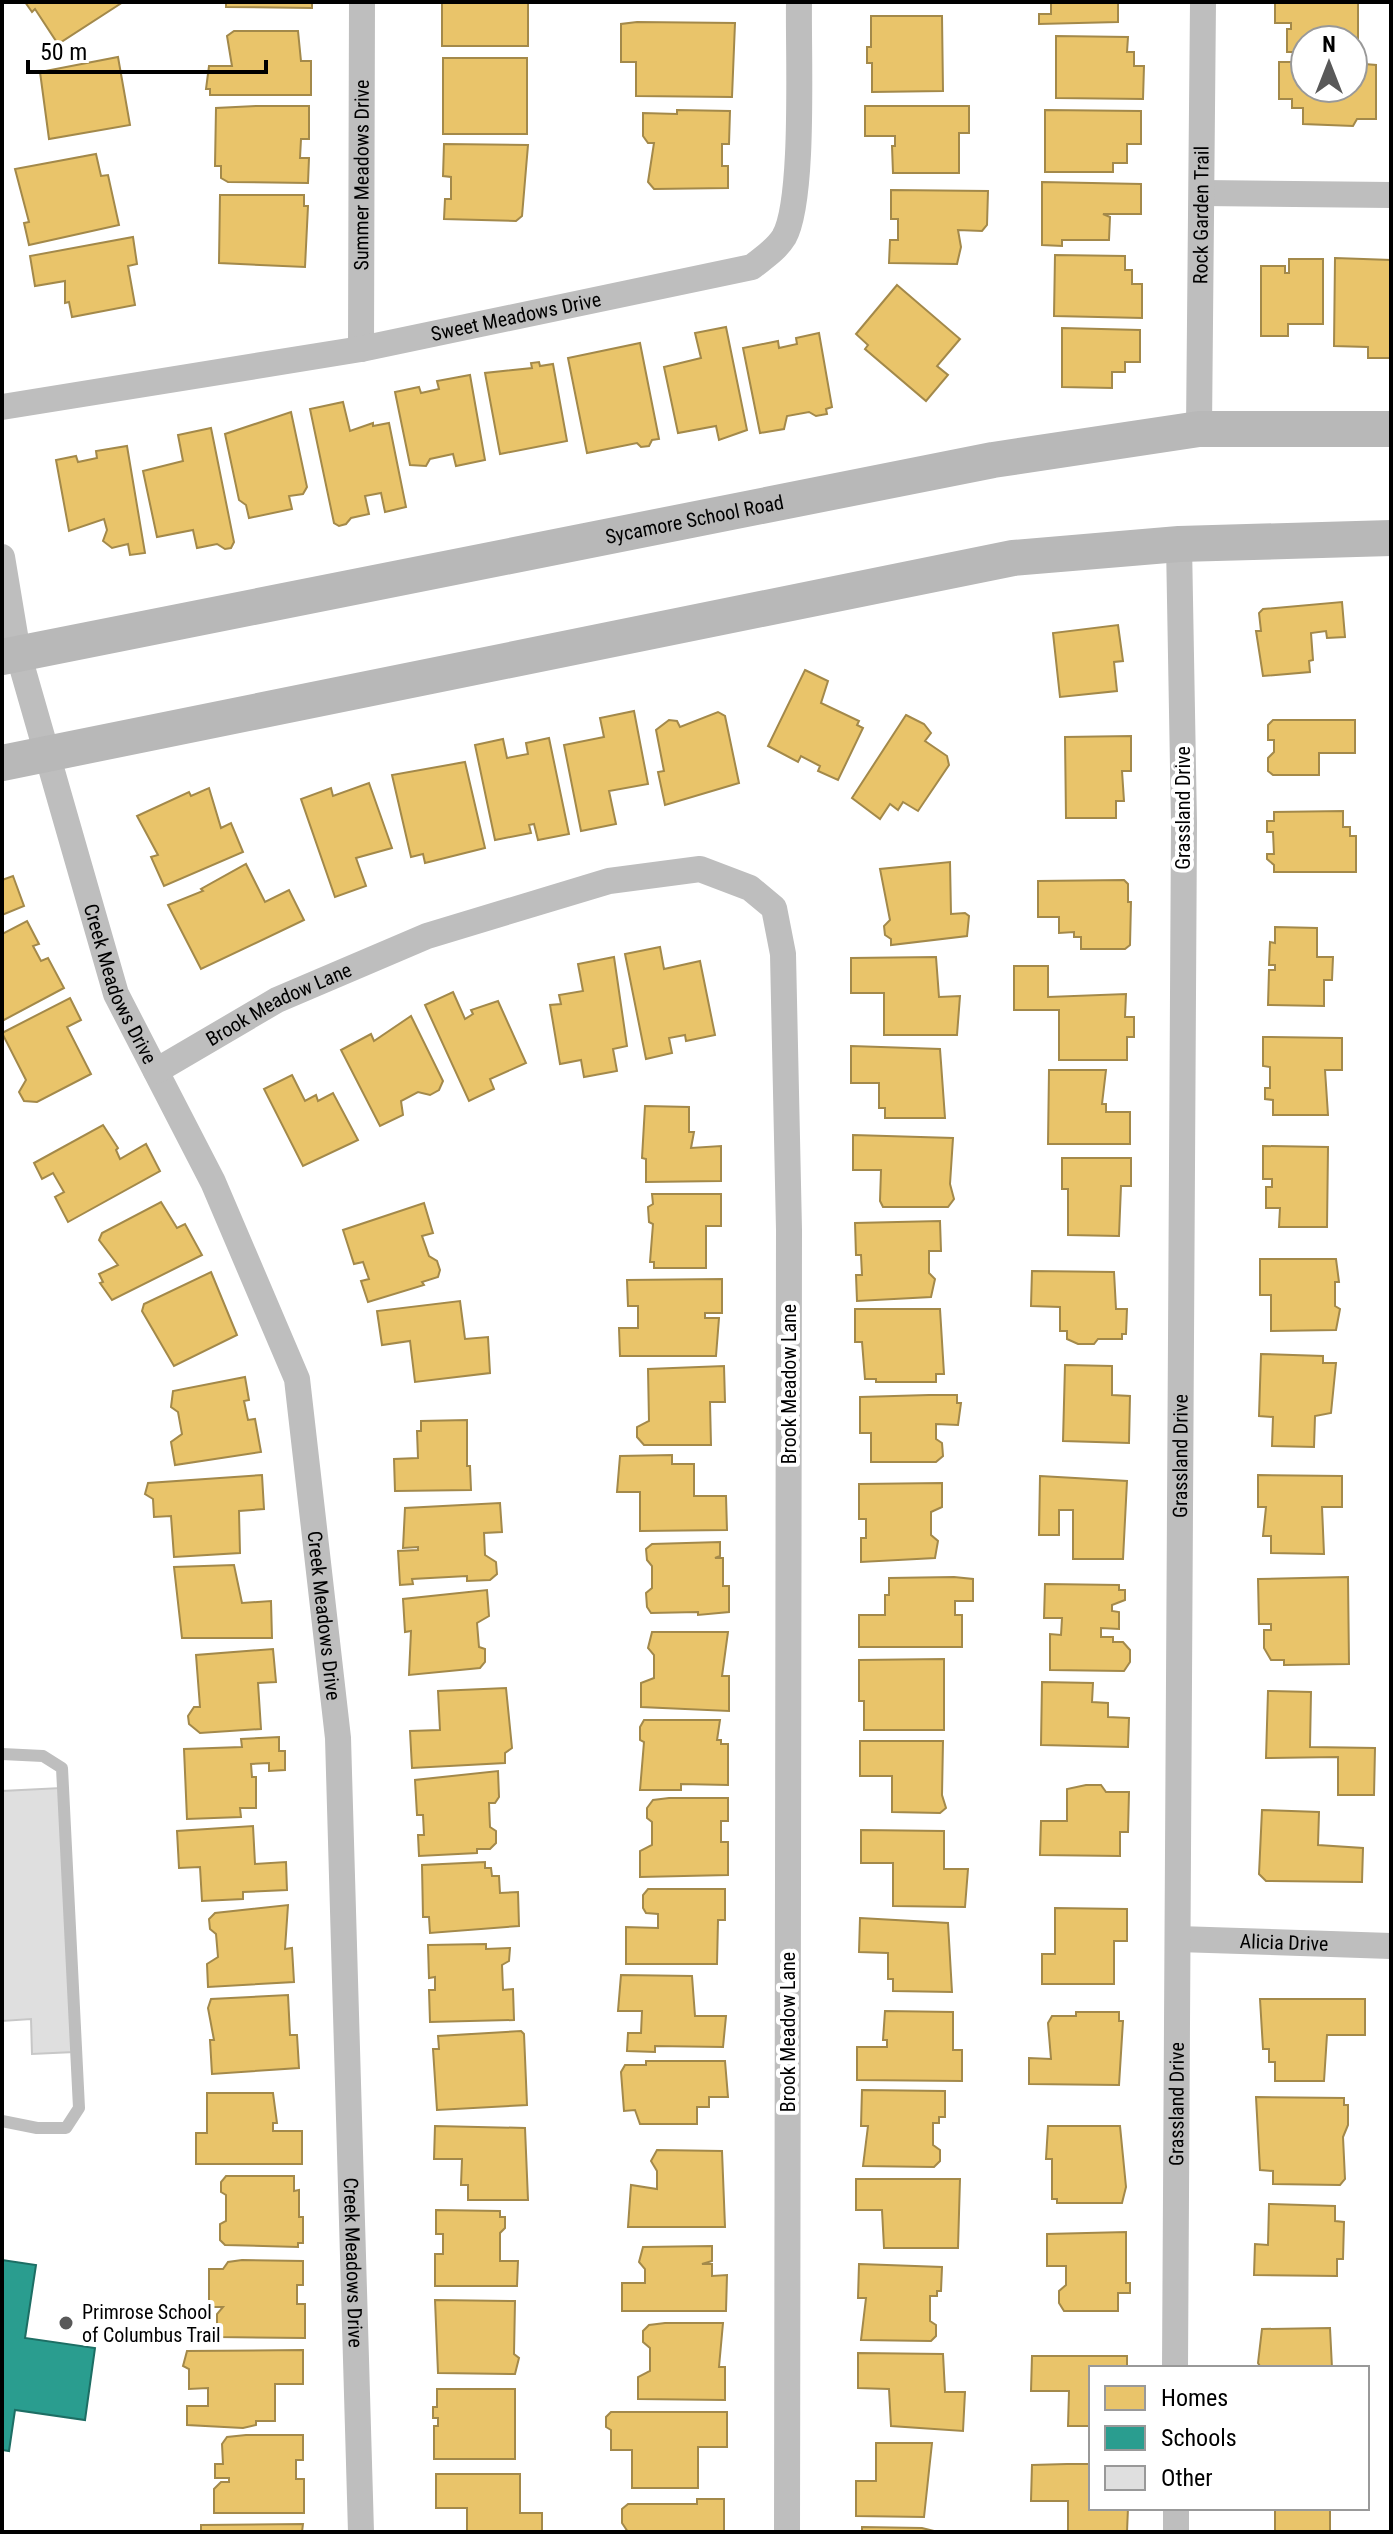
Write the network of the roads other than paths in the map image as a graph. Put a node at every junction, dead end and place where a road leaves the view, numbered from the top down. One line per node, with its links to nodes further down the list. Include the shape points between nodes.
1 (362, 2): 6 (street, Summer Meadows Drive)
2 (799, 2): 6 (street, Sweet Meadows Drive, via 796,189 786,234 752,267)
3 (1203, 2): 4 (street, Rock Garden Trail)
4 (1203, 193): 5 (street); 8 (street, Rock Garden Trail)
5 (1391, 195)
6 (361, 349): 7 (street, Sweet Meadows Drive)
7 (2, 407)
8 (1199, 429): 9 (main road, Sycamore School Road); 13 (main road, Sycamore School Road, via 977,463)
9 (1391, 429)
10 (1391, 538): 11 (main road)
11 (1179, 544): 14 (main road, via 1013,558); 18 (street, Grassland Drive, via 1184,839)
12 (2, 557): 13 (street, Creek Meadows Drive)
13 (10, 655): 14 (street, Creek Meadows Drive)
14 (45, 752): 15 (main road); 16 (street, Creek Meadows Drive, via 116,994)
15 (2, 763)
16 (156, 1071): 23 (street, Creek Meadows Drive, via 213,1182 297,1379 338,1738); 24 (street, Brook Meadow Lane, via 277,1000 427,936 609,881 700,869 750,888 774,908 783,954 789,1230)
17 (2, 1754): 20 (lane, via 43,1756 62,1768 79,2108 66,2128)
18 (1178, 1939): 19 (street, Alicia Drive); 21 (street, Grassland Drive)
19 (1391, 1946)
20 (2, 2121)
21 (1175, 2366)
22 (1176, 2510): 25 (street)
23 (361, 2532)
24 (787, 2532)
25 (1176, 2532)

